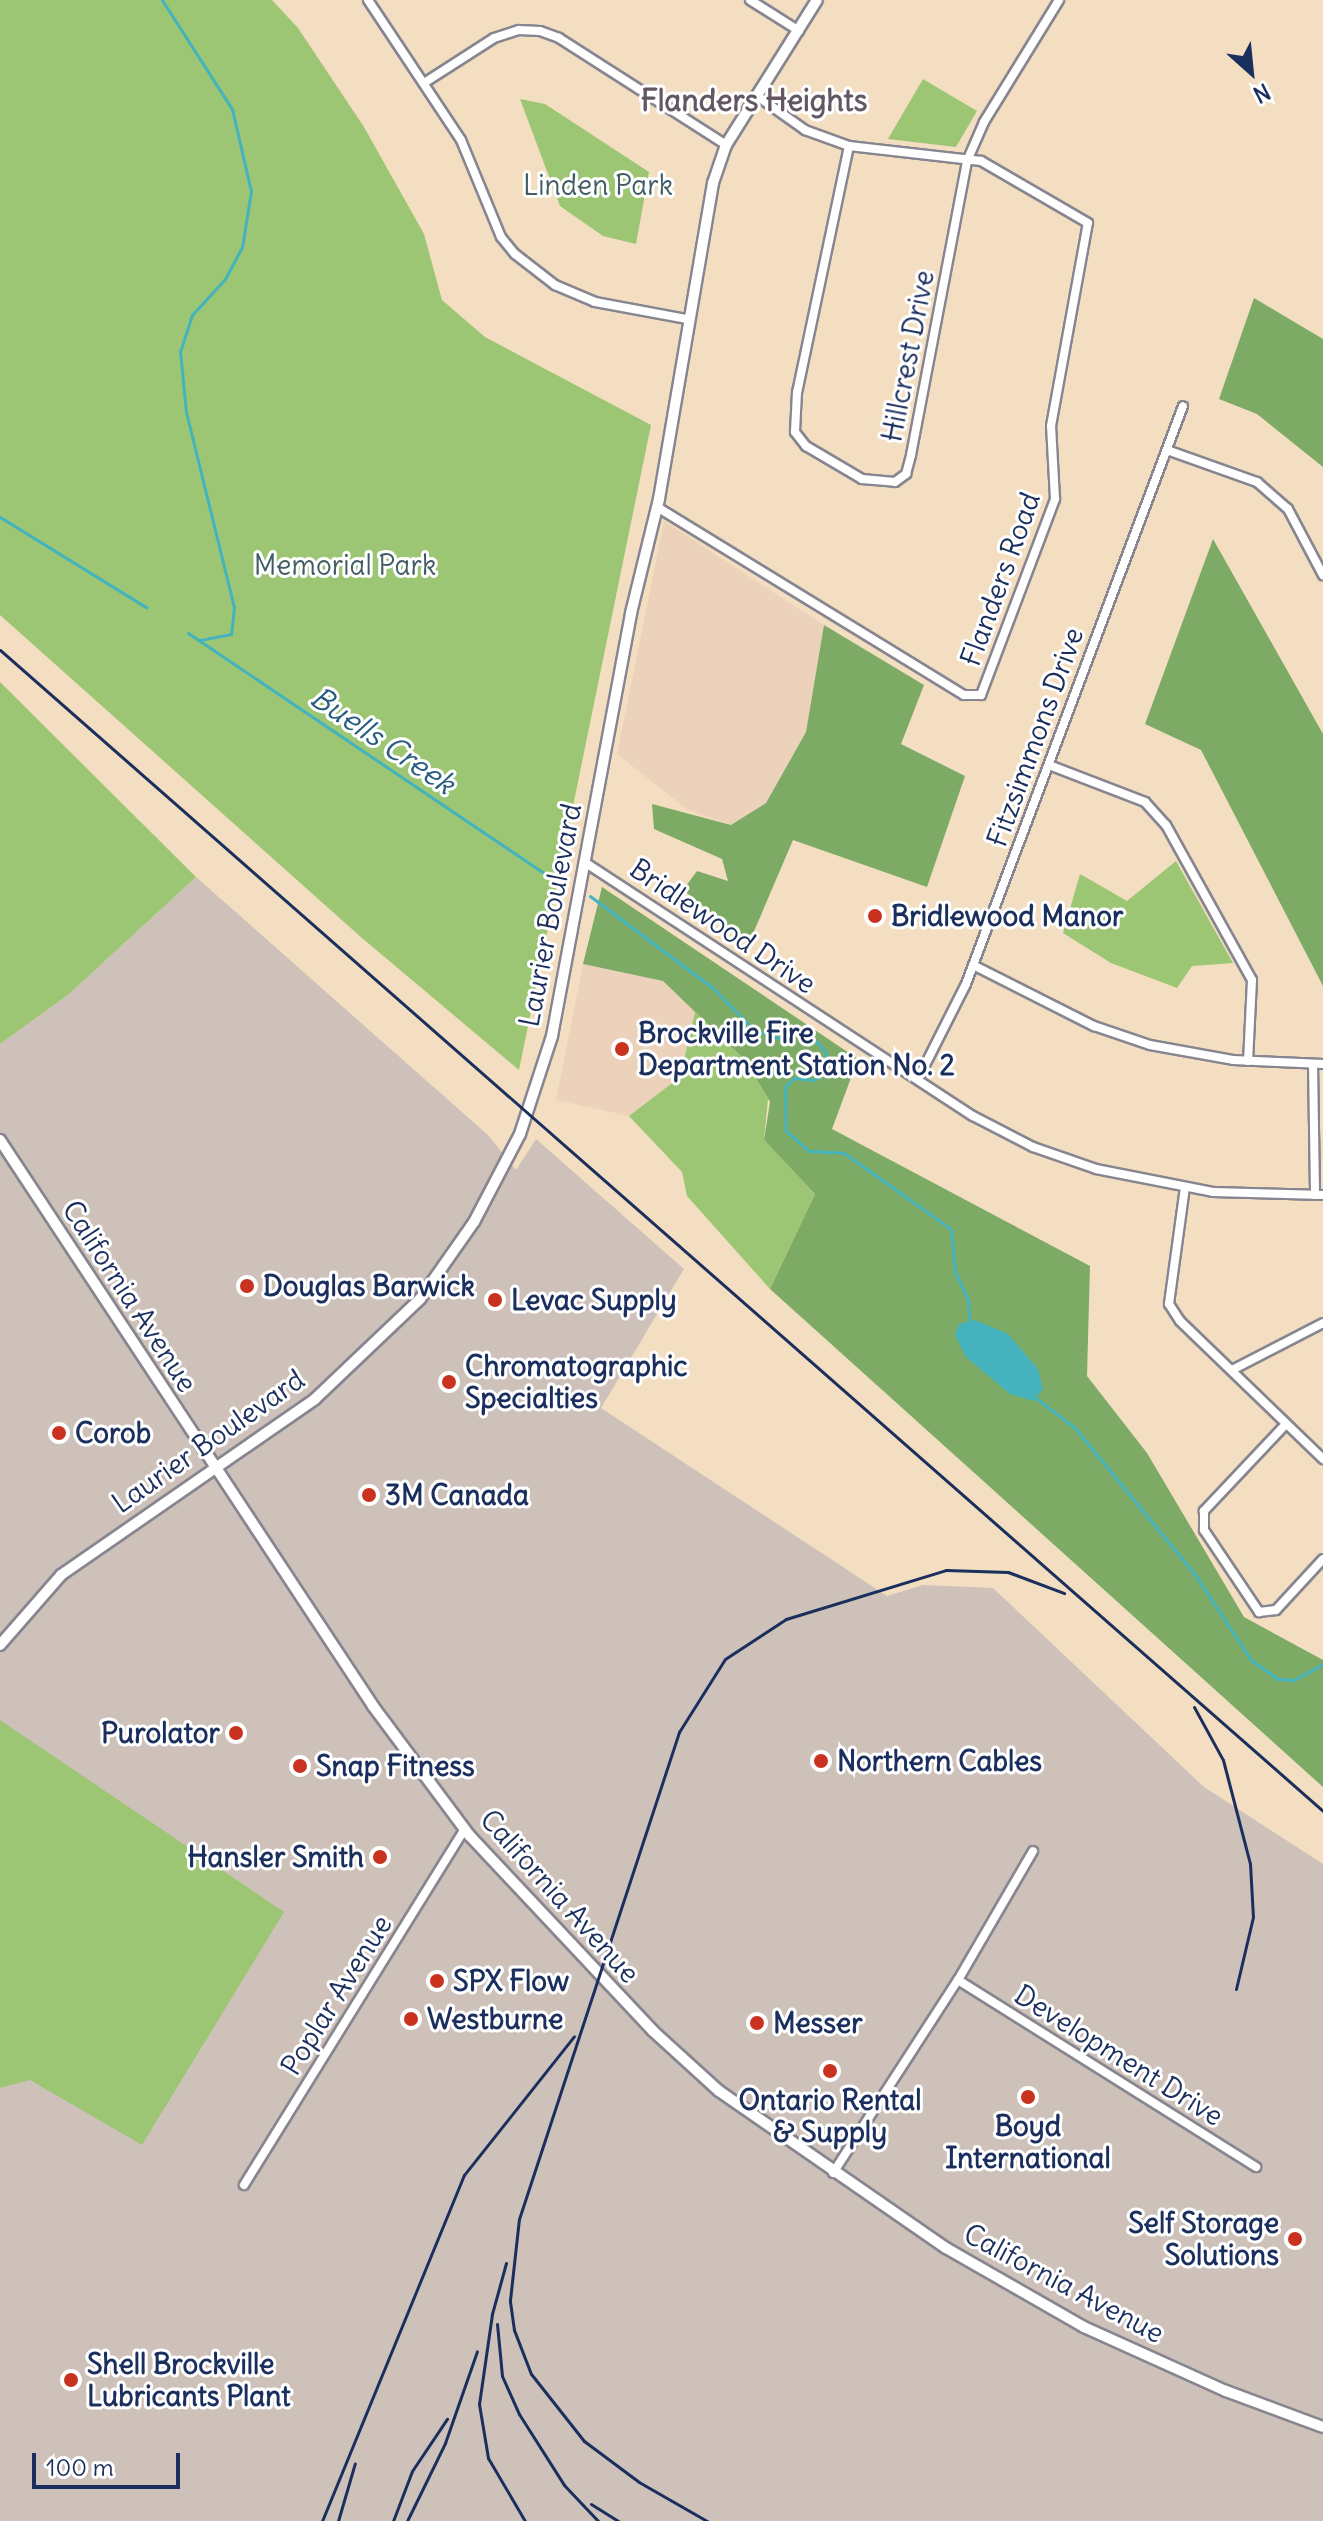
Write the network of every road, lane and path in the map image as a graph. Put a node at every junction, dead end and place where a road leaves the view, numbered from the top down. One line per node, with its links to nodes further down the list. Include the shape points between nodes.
1 (368, 0): 6 (street)
2 (750, 0): 5 (street)
3 (817, 0): 5 (street, Laurier Boulevard)
4 (1059, 0): 10 (street, Hillcrest Drive, via 984,122)
5 (799, 31): 7 (street, Laurier Boulevard)
6 (424, 83): 8 (street, via 494,38 540,31); 11 (street, via 461,140 501,237 532,270 595,302)
7 (757, 96): 8 (street, Laurier Boulevard); 9 (street, Flanders Road, via 805,130)
8 (726, 145): 11 (street, Laurier Boulevard, via 713,183)
9 (849, 146): 10 (street, Flanders Road); 10 (street, Hillcrest Drive, via 797,392 795,432 806,446 879,484 895,482 909,465)
10 (967, 161): 14 (street, Flanders Road, via 981,161 1088,223 1051,426 1055,499 981,695 964,695)
11 (687, 319): 14 (street, Laurier Boulevard)
12 (1183, 406): 13 (street, Fitzsimmons Drive)
13 (1167, 450): 15 (street, via 1257,482 1288,509); 16 (street, Fitzsimmons Drive)
14 (657, 507): 17 (street, Laurier Boulevard, via 631,613)
15 (1323, 575)
16 (1049, 765): 18 (street, Fitzsimmons Drive); 19 (street, via 1145,802 1166,825 1252,980)
17 (586, 863): 21 (street, Bridlewood Drive); 29 (street, Laurier Boulevard, via 552,1036 529,1114 474,1222 420,1299 325,1390)
18 (973, 965): 19 (street, via 1094,1026 1150,1045); 21 (street, Fitzsimmons Drive)
19 (1248, 1061): 20 (street)
20 (1318, 1064): 24 (street)
21 (918, 1079): 23 (street, Bridlewood Drive, via 1033,1147 1096,1169)
22 (0, 1140): 29 (street, California Avenue)
23 (1185, 1187): 24 (street, Bridlewood Drive, via 1261,1196); 26 (street, via 1169,1304)
24 (1319, 1195)
25 (1323, 1323): 26 (street)
26 (1232, 1370): 27 (street)
27 (1286, 1424): 28 (street); 30 (street, via 1204,1511 1204,1530 1259,1612 1276,1610)
28 (1323, 1459)
29 (213, 1467): 31 (street, Laurier Boulevard, via 61,1575); 32 (street, California Avenue, via 373,1706)
30 (1323, 1559)
31 (0, 1645)
32 (465, 1829): 36 (street, California Avenue, via 653,2031 719,2091); 37 (street, Poplar Avenue)
33 (1033, 1851): 34 (street)
34 (958, 1980): 35 (street, Development Drive); 36 (street)
35 (1256, 2167)
36 (833, 2173): 38 (street, California Avenue, via 946,2248 1084,2327 1226,2391)
37 (244, 2185)
38 (1323, 2427)

